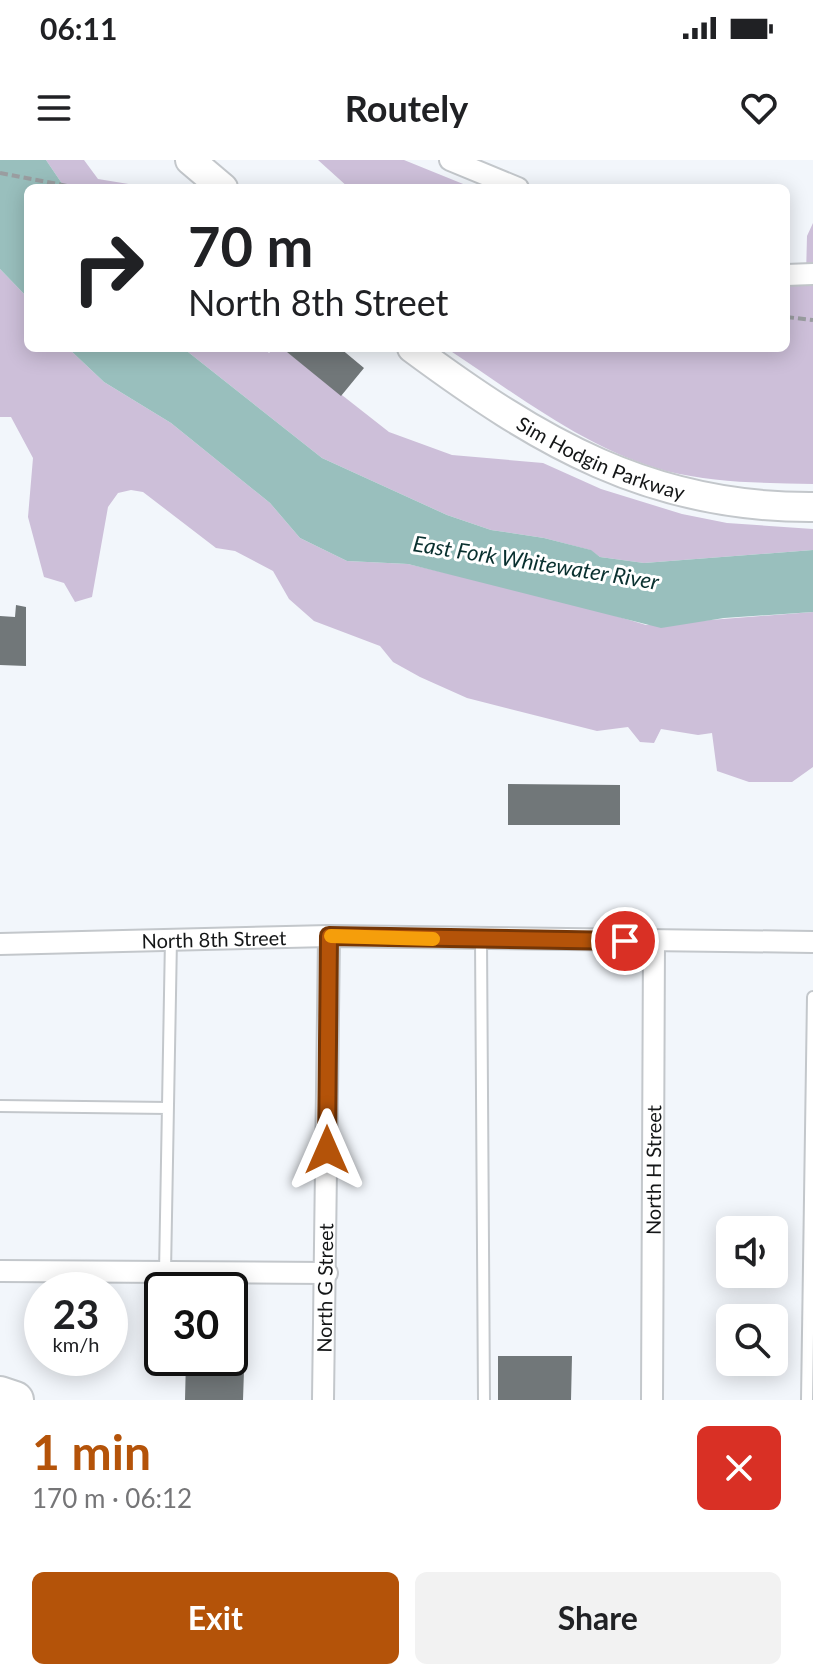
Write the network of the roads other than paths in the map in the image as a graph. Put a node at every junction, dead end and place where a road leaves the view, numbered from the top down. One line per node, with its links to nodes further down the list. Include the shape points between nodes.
1 (190, 160): 3 (street)
2 (450, 160): 4 (street)
3 (218, 184)
4 (508, 184)
5 (813, 274): 6 (street)
6 (790, 275)
7 (418, 352): 8 (street, Sim Hodgin Parkway, via 536,432 634,479 730,503)
8 (813, 507)
9 (329, 936): 10 (street, North 8th Street); 11 (street, North 8th Street); 21 (street, North G Street)
10 (171, 939): 14 (street, North 8th Street); 17 (lane)
11 (481, 940): 12 (street, North 8th Street); 25 (lane)
12 (654, 941): 13 (street, North 8th Street); 26 (street, North H Street)
13 (813, 942)
14 (0, 944)
15 (813, 997): 27 (lane)
16 (0, 1106): 17 (lane)
17 (168, 1108): 19 (lane)
18 (0, 1271): 19 (street)
19 (165, 1272)
20 (248, 1273): 21 (street)
21 (327, 1273): 24 (street, North G Street)
22 (0, 1395): 23 (highway)
23 (15, 1400)
24 (323, 1400)
25 (484, 1400)
26 (652, 1400)
27 (807, 1400)

